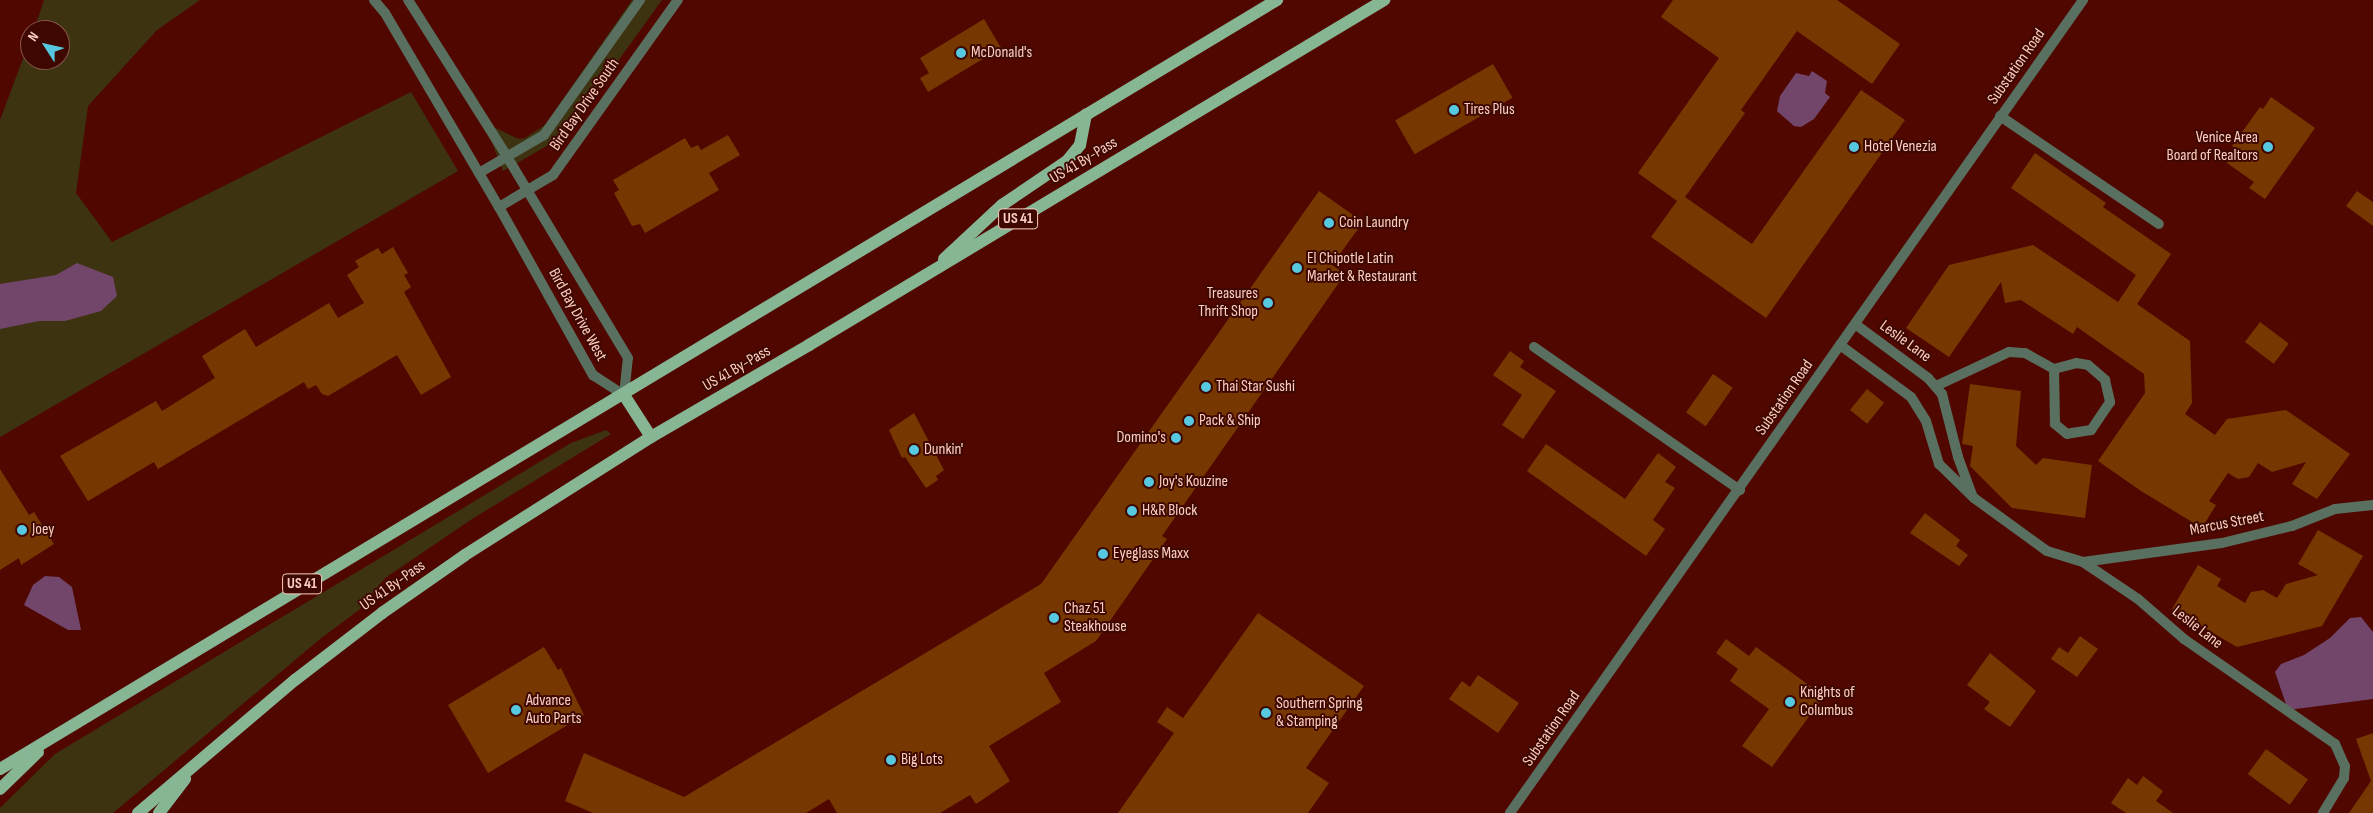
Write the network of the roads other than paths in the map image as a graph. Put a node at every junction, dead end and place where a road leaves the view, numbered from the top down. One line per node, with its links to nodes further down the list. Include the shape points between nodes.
1 (374, 0): 11 (street, Bird Bay Drive West)
2 (408, 0): 10 (street, Bird Bay Drive West)
3 (640, 0): 10 (street, Bird Bay Drive South, via 544,134)
4 (678, 0): 12 (street, Bird Bay Drive South, via 553,175)
5 (1277, 0): 8 (main road, US 41)
6 (1384, 0): 15 (main road, US 41 By-Pass / US 41)
7 (2083, 0): 9 (street, Substation Road)
8 (1086, 114): 15 (main road, via 1084,136 1074,154 1059,168 984,219); 21 (main road, US 41)
9 (2000, 116): 14 (street); 16 (street, Substation Road)
10 (508, 158): 11 (street, Bird Bay Drive South); 12 (street, Bird Bay Drive West)
11 (479, 173): 13 (street, Bird Bay Drive West)
12 (528, 191): 13 (street, Bird Bay Drive South); 21 (street, Bird Bay Drive West, via 628,358)
13 (499, 207): 21 (street, Bird Bay Drive West, via 593,375)
14 (2159, 224)
15 (932, 272): 22 (main road, US 41 By-Pass / US 41)
16 (1855, 324): 17 (street, Substation Road); 20 (street, Leslie Lane)
17 (1840, 345): 23 (street, Substation Road); 24 (street, Leslie Lane, via 1911,397 1926,421 1939,464)
18 (1534, 347): 23 (street)
19 (2054, 369): 19 (street, via 2071,363 2088,365 2105,380 2110,402 2091,430 2067,434 2055,424); 20 (street, via 2025,354 2009,352)
20 (1936, 386): 24 (street, Leslie Lane, via 1948,410 1958,457)
21 (624, 395): 22 (main road); 27 (main road, US 41, via 293,590)
22 (651, 437): 28 (main road, US 41 By-Pass / US 41, via 465,555 382,612)
23 (1740, 490): 33 (street, Substation Road)
24 (1974, 498): 26 (street, Leslie Lane, via 2047,551)
25 (2373, 505): 26 (street, Marcus Street, via 2335,509 2292,526 2222,543)
26 (2083, 562): 34 (street, Leslie Lane, via 2138,599 2184,640 2335,744 2345,766 2344,778)
27 (54, 736): 29 (main road, US 41); 30 (main road)
28 (202, 758): 31 (main road, US 41 By-Pass / US 41); 32 (main road)
29 (0, 769)
30 (0, 789)
31 (138, 813)
32 (159, 813)
33 (1510, 813)
34 (2323, 813)

